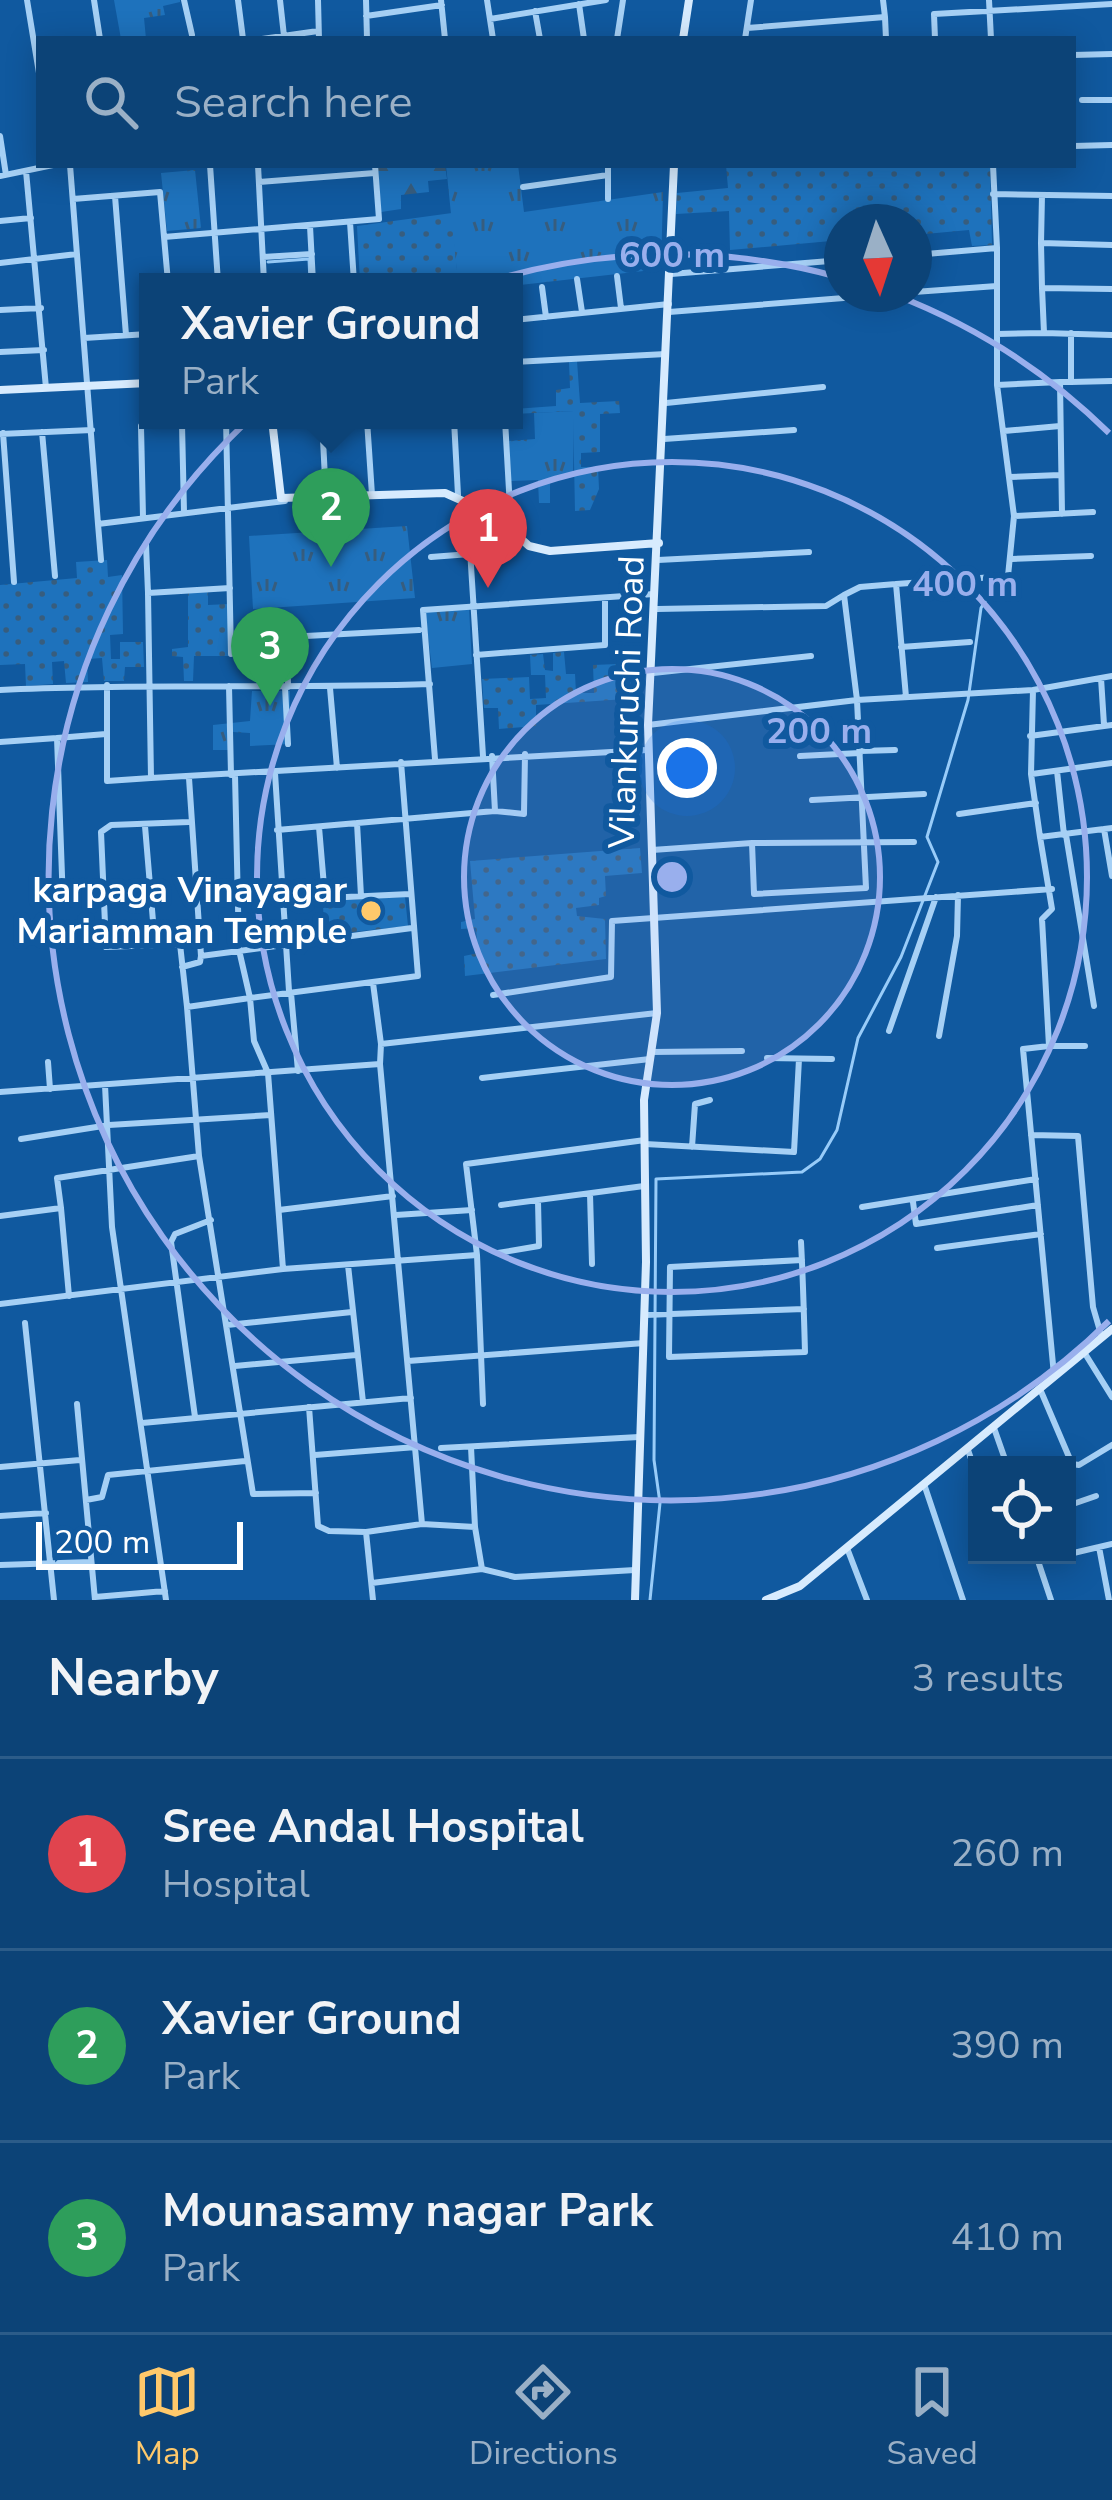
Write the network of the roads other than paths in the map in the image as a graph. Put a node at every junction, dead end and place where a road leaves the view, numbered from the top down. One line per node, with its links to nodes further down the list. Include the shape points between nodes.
1 (28, 0): 42 (street)
2 (94, 0): 28 (street)
3 (184, 0): 26 (street)
4 (238, 0): 29 (street)
5 (280, 0): 30 (street)
6 (318, 0): 27 (street)
7 (366, 0): 22 (street)
8 (488, 0): 24 (street)
9 (606, 0): 17 (street)
10 (623, 0): 36 (street)
11 (689, 0): 37 (main road)
12 (752, 0): 25 (street)
13 (884, 0): 23 (street)
14 (933, 0): 21 (street)
15 (989, 0): 20 (street)
16 (441, 3): 22 (street); 32 (street)
17 (579, 4): 19 (street); 35 (street)
18 (1112, 4): 20 (street)
19 (535, 11): 24 (street); 34 (street)
20 (991, 11): 21 (street); 41 (street)
21 (934, 14): 40 (street)
22 (366, 16): 31 (street)
23 (885, 17): 25 (street); 39 (street)
24 (490, 19): 33 (street)
25 (747, 28): 38 (street)
26 (192, 35)
27 (318, 35): 30 (street)
28 (100, 36)
29 (243, 36)
30 (284, 36)
31 (367, 36)
32 (445, 36)
33 (493, 36)
34 (539, 36)
35 (584, 36)
36 (617, 36)
37 (683, 36)
38 (746, 36)
39 (886, 36)
40 (935, 36)
41 (991, 36)
42 (36, 53)
43 (1112, 54): 44 (street)
44 (1076, 55)
45 (1082, 100): 46 (street)
46 (1112, 100)
47 (0, 136): 59 (street)
48 (1076, 146): 49 (street)
49 (1112, 146)
50 (40, 168): 58 (street)
51 (70, 168): 67 (street)
52 (210, 168): 74 (street)
53 (258, 168): 61 (street)
54 (608, 168): 60 (street)
55 (674, 168): 91 (main road, Vilankuruchi Road)
56 (993, 168): 63 (street)
57 (376, 169): 61 (street); 71 (street, via 379,219)
58 (26, 171): 59 (street); 69 (street)
59 (3, 175)
60 (608, 175): 62 (street); 68 (street)
61 (259, 182): 73 (street)
62 (523, 187)
63 (993, 194): 64 (street); 78 (street)
64 (1042, 195): 66 (street); 76 (street)
65 (115, 196): 67 (street); 75 (street, via 160,192); 111 (street)
66 (1112, 196)
67 (73, 199): 80 (street)
68 (608, 199)
69 (31, 218): 70 (street); 83 (street)
70 (0, 221)
71 (350, 222): 72 (street); 90 (street)
72 (310, 226): 73 (street); 81 (street)
73 (261, 230): 74 (street); 82 (street)
74 (215, 233): 75 (street); 87 (street)
75 (164, 237): 86 (street)
76 (1042, 244): 77 (street); 96 (street)
77 (1112, 245)
78 (997, 248): 79 (street); 95 (street)
79 (932, 253)
80 (76, 254): 83 (street); 113 (street)
81 (312, 254): 82 (street); 89 (street)
82 (263, 257): 88 (street)
83 (36, 259): 85 (street); 100 (street)
84 (824, 261): 91 (street)
85 (0, 263)
86 (167, 273)
87 (217, 273)
88 (264, 273)
89 (313, 273)
90 (353, 273)
91 (671, 274): 102 (main road, Vilankuruchi Road)
92 (617, 276): 101 (street)
93 (578, 279): 104 (street)
94 (542, 286): 105 (street)
95 (997, 286): 98 (street); 109 (street)
96 (1042, 288): 97 (street); 107 (street)
97 (1112, 289)
98 (932, 291)
99 (824, 298): 102 (street)
100 (41, 308): 103 (street); 114 (street)
101 (621, 308): 102 (street); 104 (street)
102 (669, 308): 116 (main road, Vilankuruchi Road)
103 (0, 310)
104 (582, 312): 105 (street)
105 (546, 317): 106 (street)
106 (523, 319)
107 (1044, 333): 109 (street); 110 (street)
108 (139, 334): 111 (street)
109 (997, 334): 123 (street)
110 (1071, 334): 112 (street); 120 (street)
111 (126, 335): 113 (street)
112 (1112, 335)
113 (84, 338): 122 (street)
114 (44, 350): 115 (street); 125 (street)
115 (0, 352)
116 (668, 353): 117 (street); 127 (main road, Vilankuruchi Road)
117 (523, 361)
118 (1112, 381): 120 (street)
119 (1060, 382): 120 (street); 123 (street); 128 (street)
120 (1071, 382)
121 (139, 383): 122 (main road)
122 (87, 385): 125 (main road); 137 (street)
123 (997, 386): 139 (street)
124 (823, 387): 127 (street)
125 (46, 388): 126 (main road)
126 (0, 390)
127 (666, 403): 142 (main road, Vilankuruchi Road)
128 (1060, 426): 139 (street); 144 (street)
129 (141, 429): 155 (street)
130 (182, 429): 151 (street)
131 (226, 429): 150 (street)
132 (273, 429): 149 (main road, via 276,491)
133 (322, 429): 147 (street)
134 (368, 429): 146 (street)
135 (455, 429): 148 (street)
136 (506, 429): 156 (street)
137 (92, 430): 140 (street); 157 (street)
138 (794, 430): 142 (street)
139 (1004, 431): 145 (street)
140 (42, 432): 141 (street); 169 (street)
141 (2, 433): 143 (street)
142 (664, 439): 158 (main road, Vilankuruchi Road)
143 (3, 472): 161 (street)
144 (1060, 475): 145 (street); 153 (street)
145 (1008, 478): 154 (street)
146 (372, 495): 147 (main road); 148 (main road)
147 (326, 498): 149 (main road)
148 (463, 498): 156 (main road); 163 (street)
149 (288, 500): 150 (street)
150 (228, 507): 151 (street); 172 (street)
151 (184, 512): 155 (street)
152 (1093, 512): 153 (street)
153 (1062, 514): 154 (street)
154 (1014, 516): 166 (street)
155 (143, 517): 157 (street)
156 (505, 523): 158 (main road, via 529,546 550,551)
157 (98, 524): 167 (street)
158 (659, 543): 168 (main road, Vilankuruchi Road)
159 (146, 544): 173 (street)
160 (0, 548): 161 (street)
161 (12, 548): 170 (street)
162 (809, 552): 168 (street)
163 (470, 554): 165 (street); 177 (street)
164 (1091, 556): 166 (street)
165 (430, 557)
166 (1012, 559): 171 (street, via 1008,576)
167 (101, 560)
168 (658, 560): 174 (main road, Vilankuruchi Road)
169 (55, 577)
170 (14, 582)
171 (896, 584): 175 (street); 181 (street)
172 (230, 588): 173 (street); 182 (street)
173 (148, 593): 188 (street)
174 (657, 594): 176 (street); 178 (main road, Vilankuruchi Road)
175 (844, 595): 178 (street, via 826,605); 197 (street)
176 (605, 598): 177 (street); 183 (street, via 605,645)
177 (472, 604): 179 (street, via 423,610); 183 (street)
178 (657, 609): 185 (main road, Vilankuruchi Road)
179 (421, 629): 189 (street); 192 (street, via 287,637)
180 (970, 642): 181 (street)
181 (901, 647): 196 (street)
182 (231, 654)
183 (476, 655): 209 (street)
184 (811, 656): 185 (street)
185 (652, 673): 198 (main road, Vilankuruchi Road)
186 (1112, 676): 187 (street)
187 (1101, 678): 195 (street); 199 (street)
188 (152, 682): 190 (street); 191 (street); 220 (street)
189 (430, 684): 193 (street); 211 (street)
190 (107, 685): 194 (street); 200 (street)
191 (229, 686): 192 (street); 218 (street)
192 (287, 687): 193 (street); 204 (street)
193 (329, 687): 214 (street)
194 (0, 690)
195 (1033, 690): 196 (street); 201 (street)
196 (906, 697): 197 (street)
197 (857, 700): 198 (street); 207 (street)
198 (648, 725): 205 (main road, Vilankuruchi Road)
199 (1108, 725): 201 (street)
200 (106, 734): 202 (street); 220 (street, via 106,781)
201 (1030, 736): 217 (street)
202 (57, 738): 203 (street); 246 (street)
203 (0, 742)
204 (287, 744)
205 (647, 750): 208 (street); 239 (main road, Vilankuruchi Road)
206 (895, 750): 207 (street)
207 (860, 752): 210 (street); 222 (street)
208 (525, 754): 209 (street); 225 (street, via 524,814)
209 (487, 755): 211 (street); 225 (street)
210 (800, 756)
211 (435, 759): 212 (street)
212 (401, 762): 214 (street); 227 (street)
213 (1112, 763): 215 (street)
214 (337, 768): 216 (street)
215 (1057, 771): 217 (street); 234 (street)
216 (274, 773): 218 (street); 233 (street)
217 (1031, 774): 224 (street)
218 (233, 775): 219 (street); 251 (street)
219 (189, 776): 220 (street); 228 (street)
220 (151, 778)
221 (924, 794): 222 (street)
222 (862, 797): 223 (street); 238 (street)
223 (812, 800)
224 (1036, 803): 226 (street); 235 (street)
225 (495, 812): 227 (street)
226 (958, 814)
227 (404, 820): 229 (street); 242 (street)
228 (190, 822): 230 (street); 252 (street)
229 (357, 823): 231 (street); 244 (street)
230 (145, 826): 249 (street); 249 (street, via 101,832 106,947)
231 (319, 827): 233 (street); 244 (street, via 325,898)
232 (1108, 828): 234 (street); 240 (street)
233 (277, 830): 250 (street)
234 (1065, 835): 235 (street); 258 (street)
235 (1040, 838): 241 (street)
236 (914, 842): 238 (street)
237 (752, 843): 238 (street); 238 (street, via 754,894 866,888); 239 (street)
238 (864, 846)
239 (648, 850): 247 (main road, Vilankuruchi Road)
240 (1112, 876)
241 (1052, 889): 243 (street); 264 (street, via 1052,910 1042,919)
242 (410, 894): 244 (street); 248 (street)
243 (958, 895): 245 (street); 262 (street)
244 (361, 896)
245 (928, 897): 247 (street); 261 (street)
246 (63, 903)
247 (652, 916): 256 (street, via 612,920 611,977); 260 (main road, Vilankuruchi Road)
248 (412, 928): 250 (street); 254 (street, via 418,976)
249 (155, 945): 253 (street, via 180,944)
250 (283, 946): 251 (street); 255 (street)
251 (239, 950): 252 (street); 257 (street)
252 (201, 956): 253 (street)
253 (182, 967): 259 (street)
254 (374, 982): 255 (street); 263 (street)
255 (290, 993): 257 (street); 273 (street)
256 (493, 995)
257 (250, 998): 259 (street); 274 (street, via 254,1041)
258 (1094, 1006)
259 (187, 1007): 276 (street)
260 (656, 1013): 263 (street); 267 (main road, Vilankuruchi Road)
261 (889, 1030)
262 (939, 1036)
263 (381, 1045): 272 (street)
264 (1049, 1046): 265 (street); 284 (street, via 1023,1049)
265 (1085, 1046)
266 (742, 1051): 267 (street)
267 (650, 1056): 275 (street); 286 (main road, Vilankuruchi Road)
268 (767, 1058): 269 (street)
269 (799, 1059): 270 (street); 287 (street, via 794,1152)
270 (832, 1059)
271 (48, 1062): 278 (street)
272 (380, 1064): 273 (street); 293 (street)
273 (298, 1071): 274 (street)
274 (268, 1073): 276 (street); 281 (street)
275 (482, 1078)
276 (191, 1081): 277 (street); 282 (street)
277 (105, 1085): 278 (street); 283 (street)
278 (50, 1089): 279 (street)
279 (0, 1092)
280 (710, 1100): 287 (street, via 695,1104)
281 (272, 1115): 282 (street); 300 (street)
282 (196, 1121): 283 (street); 288 (street)
283 (109, 1125): 285 (street); 289 (street)
284 (1031, 1135): 290 (street); 327 (street, via 1078,1136)
285 (21, 1139)
286 (645, 1142): 287 (street); 291 (main road, Vilankuruchi Road); 301 (street, via 466,1164)
287 (692, 1147)
288 (200, 1156): 289 (street); 304 (street)
289 (108, 1168): 299 (street, via 57,1178); 317 (street)
290 (1036, 1179): 295 (street); 297 (street)
291 (644, 1186): 292 (street); 323 (main road, Vilankuruchi Road)
292 (590, 1194): 294 (street); 312 (street)
293 (393, 1196): 300 (street); 302 (street)
294 (538, 1201): 296 (street); 308 (street, via 539,1246)
295 (912, 1201): 297 (street, via 916,1224); 298 (street)
296 (501, 1205)
297 (1039, 1205): 305 (street)
298 (862, 1207)
299 (62, 1208): 303 (street); 318 (street)
300 (279, 1210): 314 (street)
301 (472, 1210): 302 (street); 309 (street)
302 (396, 1215): 311 (street)
303 (0, 1216)
304 (211, 1220): 315 (street); 316 (street, via 172,1237)
305 (1041, 1234): 307 (street); 334 (street)
306 (801, 1242): 310 (street)
307 (937, 1248)
308 (498, 1253)
309 (477, 1255): 311 (street); 329 (street)
310 (802, 1261): 320 (street); 322 (street, via 670,1267)
311 (400, 1263): 313 (street); 332 (street)
312 (592, 1264)
313 (348, 1265): 314 (street); 321 (street)
314 (283, 1269): 315 (street)
315 (221, 1278): 316 (street); 325 (street)
316 (175, 1282): 317 (street); 343 (street)
317 (125, 1289): 318 (street); 344 (street)
318 (69, 1296): 319 (street)
319 (0, 1304)
320 (804, 1309): 322 (street); 322 (street, via 801,1354 672,1361)
321 (352, 1312): 325 (street); 331 (street)
322 (664, 1314): 323 (street)
323 (645, 1315): 328 (main road, Vilankuruchi Road)
324 (25, 1323): 357 (street)
325 (227, 1325): 333 (street)
326 (1112, 1329): 327 (main road)
327 (1102, 1338): 330 (main road)
328 (644, 1343): 329 (street); 346 (main road, Vilankuruchi Road)
329 (479, 1352): 332 (street); 340 (street)
330 (1084, 1352): 334 (main road); 336 (street)
331 (356, 1355): 333 (street); 338 (street)
332 (408, 1361): 337 (street)
333 (235, 1366): 342 (street)
334 (1054, 1375): 335 (main road)
335 (1039, 1385): 345 (main road); 347 (street, via 1072,1464)
336 (1112, 1397)
337 (411, 1398): 338 (street); 349 (street)
338 (363, 1402): 341 (street)
339 (77, 1404): 355 (street)
340 (483, 1404)
341 (309, 1408): 342 (street); 352 (street)
342 (241, 1414): 343 (street); 356 (street)
343 (195, 1418): 344 (street)
344 (142, 1423): 359 (street)
345 (993, 1424): 348 (main road); 354 (street)
346 (643, 1436): 350 (street); 379 (main road, Vilankuruchi Road)
347 (1112, 1445)
348 (967, 1446): 353 (street); 360 (main road)
349 (416, 1447): 352 (street); 367 (street)
350 (471, 1447): 351 (street); 368 (street)
351 (441, 1448)
352 (315, 1455): 361 (street)
353 (970, 1456)
354 (1004, 1456)
355 (82, 1460): 357 (street); 363 (street)
356 (245, 1461): 359 (street); 361 (street, via 254,1494)
357 (40, 1462): 358 (street); 365 (street)
358 (0, 1467)
359 (149, 1473): 363 (street, via 109,1475 102,1497); 381 (street)
360 (924, 1482): 372 (main road); 388 (street)
361 (316, 1493): 369 (street, via 321,1530)
362 (1096, 1496): 364 (street)
363 (85, 1500): 374 (street)
364 (1076, 1503)
365 (46, 1513): 366 (street); 375 (street)
366 (0, 1516)
367 (422, 1524): 368 (street); 369 (street)
368 (475, 1527): 378 (street)
369 (366, 1532): 380 (street)
370 (1112, 1544): 371 (street)
371 (1099, 1546): 373 (street); 390 (street)
372 (847, 1548): 386 (main road); 387 (street)
373 (1076, 1552)
374 (91, 1562): 375 (street); 382 (street)
375 (50, 1563): 377 (street); 383 (street)
376 (1039, 1564): 389 (street)
377 (0, 1565)
378 (482, 1569): 379 (street, via 515,1577); 380 (street)
379 (638, 1570): 385 (main road, Vilankuruchi Road)
380 (372, 1583): 384 (street)
381 (165, 1596): 382 (street)
382 (95, 1598)
383 (54, 1600)
384 (373, 1600)
385 (635, 1600)
386 (768, 1600)
387 (867, 1600)
388 (963, 1600)
389 (1051, 1600)
390 (1108, 1600)

